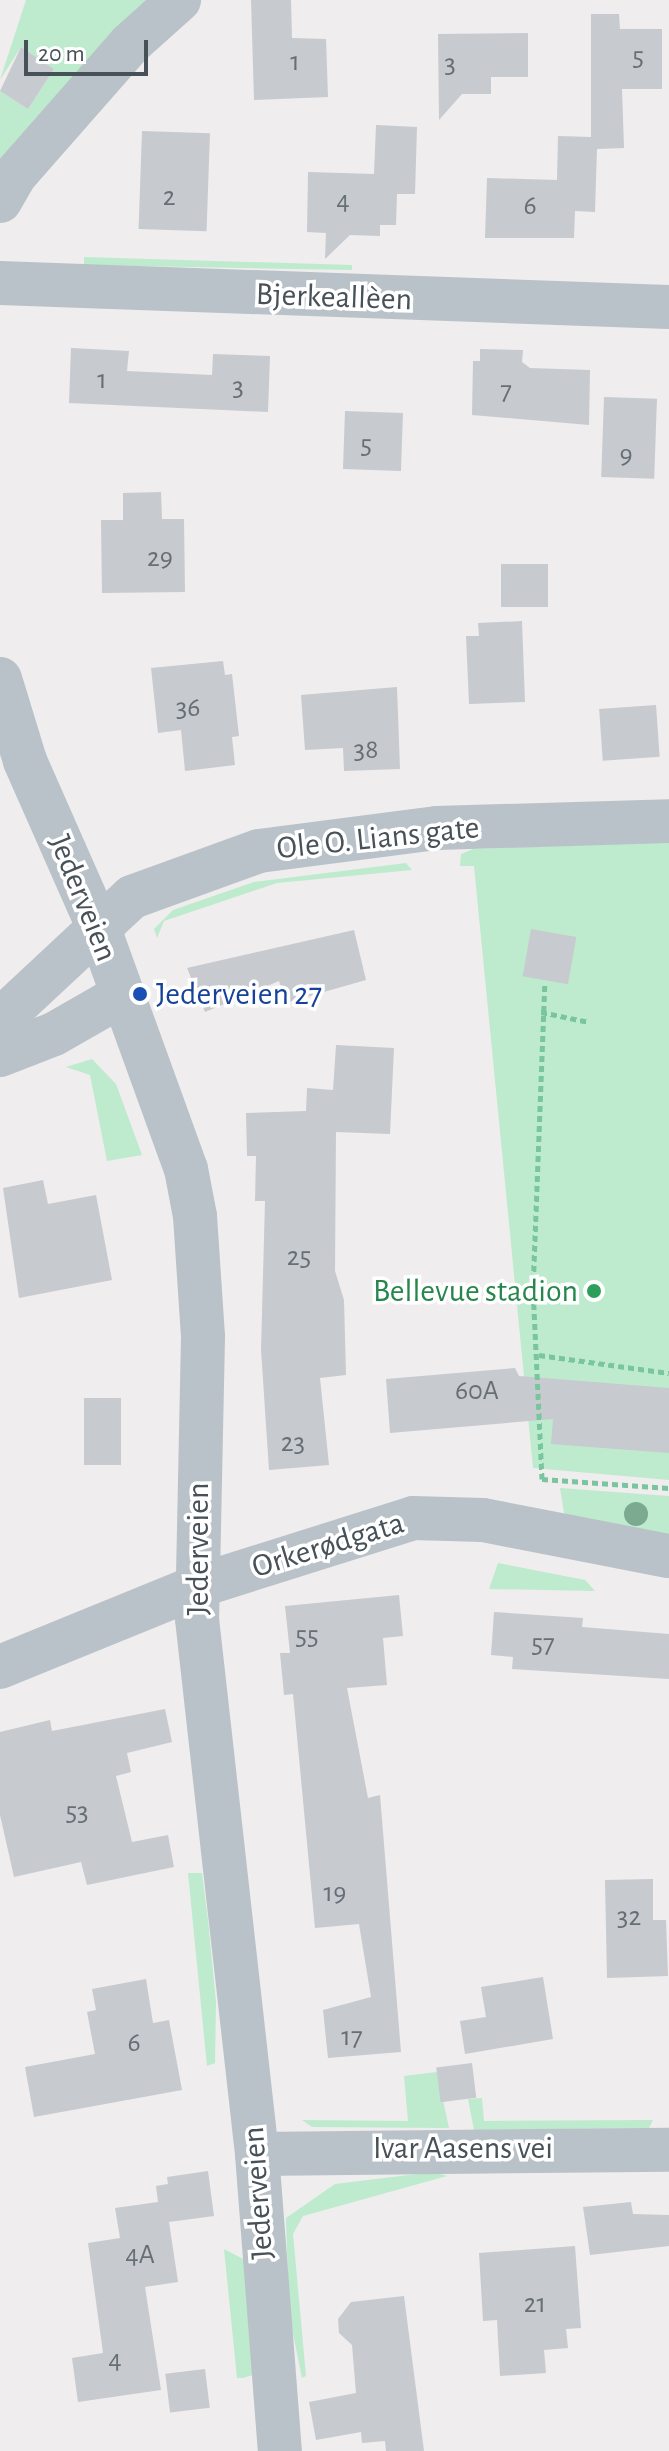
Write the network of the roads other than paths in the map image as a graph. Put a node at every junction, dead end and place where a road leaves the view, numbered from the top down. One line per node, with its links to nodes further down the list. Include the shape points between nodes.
1 (179, 0): 2 (street, via 130,44 15,175)
2 (0, 201)
3 (0, 283): 4 (street, Bjerkeallèen)
4 (669, 307)
5 (0, 679): 7 (street, Jederveien, via 25,761)
6 (669, 821): 7 (street, Ole O. Lians gate, via 507,823 299,844 164,882 132,897)
7 (99, 929): 8 (street, Jederveien); 9 (street, Ole O. Lians gate)
8 (122, 995): 10 (street, via 54,1034); 12 (street, Jederveien, via 186,1169 195,1216 203,1337)
9 (0, 1020)
10 (0, 1055)
11 (669, 1556): 12 (street, Orkerødgata, via 451,1515 413,1518)
12 (201, 1585): 13 (street, Orkerødgata); 15 (street, Jederveien, via 197,1619)
13 (0, 1667)
14 (669, 2150): 15 (street, Ivar Aasens vei)
15 (257, 2154): 16 (street, Jederveien)
16 (280, 2451)

